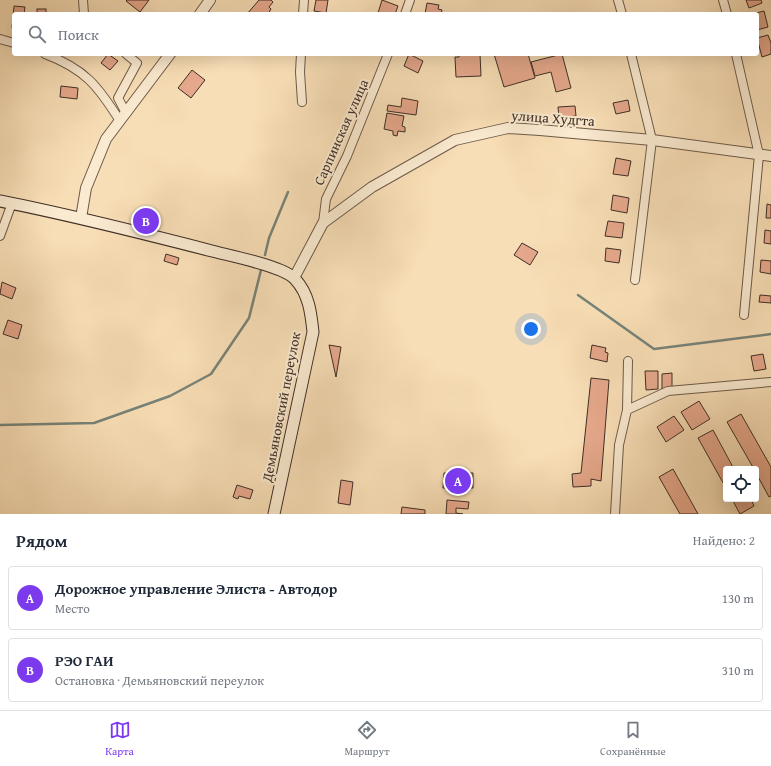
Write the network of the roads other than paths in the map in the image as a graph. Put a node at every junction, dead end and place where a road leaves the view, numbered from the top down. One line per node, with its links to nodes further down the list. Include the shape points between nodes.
1 (83, 0): 7 (street)
2 (210, 0): 8 (street)
3 (304, 0): 9 (street)
4 (410, 0): 10 (street)
5 (618, 0): 11 (street)
6 (723, 0): 12 (street)
7 (84, 12)
8 (201, 12)
9 (303, 12)
10 (406, 12)
11 (621, 12)
12 (726, 12)
13 (0, 39): 14 (street)
14 (12, 42)
15 (50, 56): 24 (street, via 63,61 94,83)
16 (128, 56): 23 (street, via 137,63 118,98)
17 (169, 56): 23 (street)
18 (301, 56): 22 (street)
19 (387, 56): 31 (street, Сарпинская улица, via 347,156 326,199)
20 (631, 56): 25 (street)
21 (736, 56): 26 (street)
22 (302, 102)
23 (126, 113): 24 (street)
24 (120, 121): 30 (street, via 106,138 86,188)
25 (652, 140): 26 (street, улица Худгта); 31 (street, улица Худгта, via 508,128 454,140 372,187); 34 (street)
26 (759, 155): 27 (street, улица Худгта); 35 (street)
27 (771, 156)
28 (0, 201): 29 (main road)
29 (12, 203): 30 (main road); 32 (street)
30 (81, 218): 33 (main road, via 257,263)
31 (323, 223): 33 (street, улица Худгта)
32 (0, 236)
33 (294, 278): 39 (main road, Демьяновский переулок, via 308,298 313,332)
34 (635, 280)
35 (744, 315)
36 (628, 361): 38 (street)
37 (771, 382): 38 (street, via 668,391)
38 (627, 410): 40 (street, via 619,445)
39 (274, 514)
40 (615, 514)

